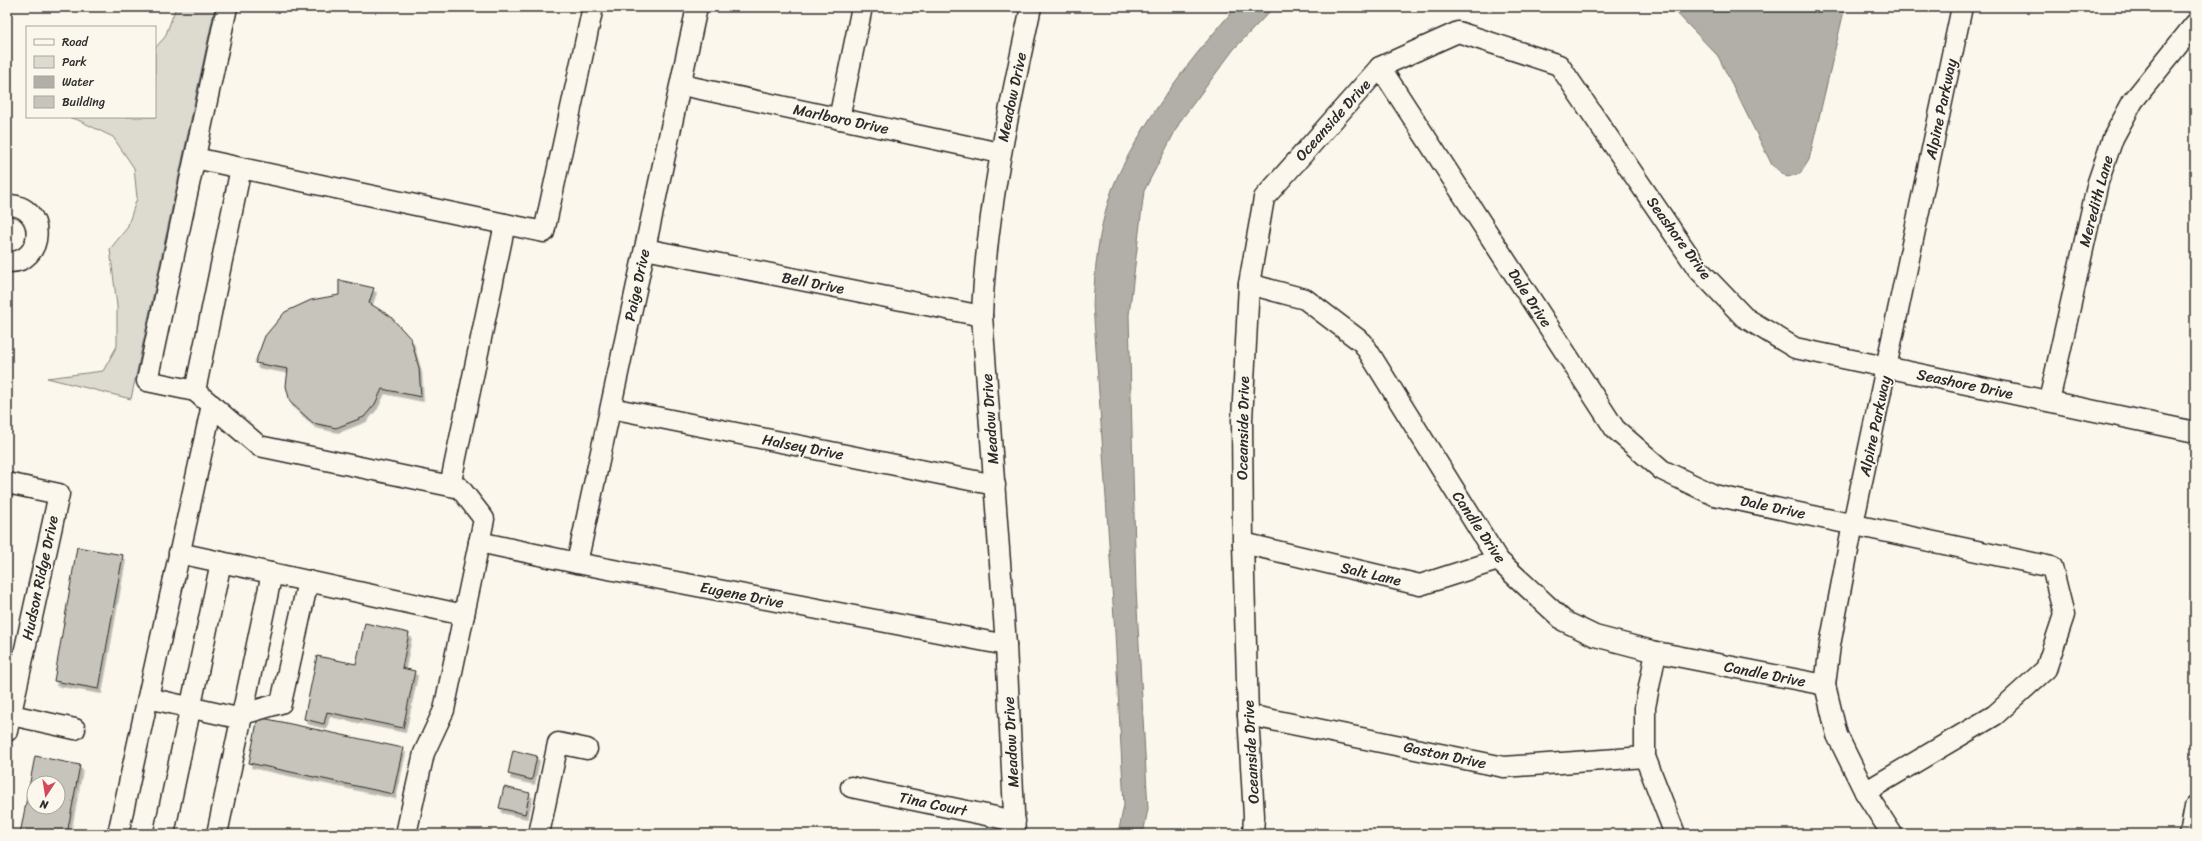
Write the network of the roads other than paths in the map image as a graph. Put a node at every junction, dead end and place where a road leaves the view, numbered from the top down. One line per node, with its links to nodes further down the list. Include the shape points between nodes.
1 (227, 7): 12 (street)
2 (593, 7): 15 (street, via 544,232)
3 (697, 7): 9 (street, Paige Drive)
4 (862, 7): 10 (street)
5 (1031, 7): 11 (street, Meadow Drive)
6 (1962, 7): 20 (street, Alpine Parkway)
7 (2195, 24): 22 (street, Meredith Lane, via 2132,101 2113,138 2098,182)
8 (1380, 67): 18 (street, Oceanside Drive, via 1264,198); 20 (street, Seashore Drive, via 1458,32 1559,65 1698,270 1744,317 1795,348); 29 (street, Dale Drive, via 1615,429 1662,470 1714,496)
9 (682, 85): 10 (street, Marlboro Drive); 16 (street, Paige Drive)
10 (839, 119): 11 (street, Marlboro Drive)
11 (1000, 153): 19 (street, Meadow Drive, via 984,267)
12 (194, 158): 13 (street); 21 (street, via 147,381)
13 (241, 168): 15 (street); 21 (street)
14 (7, 205): 17 (street, via 29,213 37,230 37,239 28,255 20,260)
15 (505, 224): 28 (street)
16 (645, 249): 19 (street, Bell Drive); 24 (street, Paige Drive)
17 (7, 262)
18 (1249, 284): 31 (street, Oceanside Drive, via 1242,420); 33 (street, Candle Drive, via 1305,299 1363,343)
19 (982, 316): 27 (street, Meadow Drive)
20 (1887, 368): 22 (street, Seashore Drive); 29 (street, Alpine Parkway)
21 (195, 391): 23 (street)
22 (2049, 401): 25 (street, Seashore Drive)
23 (212, 405): 28 (street, via 259,446); 32 (street)
24 (611, 408): 27 (street, Halsey Drive); 35 (street, Paige Drive)
25 (2195, 432)
26 (7, 483): 46 (street, Hudson Ridge Drive, via 59,494)
27 (995, 485): 39 (street, Meadow Drive)
28 (450, 486): 30 (street, via 460,488 484,519)
29 (1854, 524): 41 (street, Alpine Parkway, via 1830,645); 51 (street, Dale Drive, via 2052,567 2064,615 2046,669 1995,715)
30 (479, 542): 35 (street, Eugene Drive); 38 (street)
31 (1243, 543): 33 (street, Salt Lane, via 1420,585); 45 (street, Oceanside Drive)
32 (179, 553): 34 (street); 42 (street)
33 (1498, 560): 40 (street, Candle Drive, via 1564,621 1595,636)
34 (221, 562): 36 (street); 43 (street)
35 (577, 563): 39 (street, Eugene Drive)
36 (272, 573): 37 (street); 44 (street)
37 (308, 581): 38 (street); 44 (street, via 281,703)
38 (464, 615): 57 (street, via 444,710 424,753)
39 (1006, 645): 53 (street, Meadow Drive)
40 (1656, 652): 41 (street, Candle Drive); 49 (street, via 1645,707)
41 (1825, 686): 51 (street, Alpine Parkway, via 1837,735)
42 (148, 698): 43 (street); 54 (street)
43 (190, 707): 44 (street, via 233,717); 55 (street)
44 (242, 714): 56 (street)
45 (1248, 715): 49 (street, Gaston Drive, via 1504,767); 59 (street, Oceanside Drive)
46 (8, 720): 47 (street)
47 (75, 729)
48 (587, 749): 58 (street, via 558,743)
49 (1645, 757): 60 (street)
50 (851, 787): 53 (street, Tina Court)
51 (1865, 792): 61 (street, Alpine Parkway)
52 (2195, 807): 62 (street)
53 (1015, 828)
54 (118, 834)
55 (164, 834)
56 (217, 834)
57 (406, 834)
58 (540, 834)
59 (1253, 834)
60 (1675, 834)
61 (1892, 834)
62 (2190, 834)

